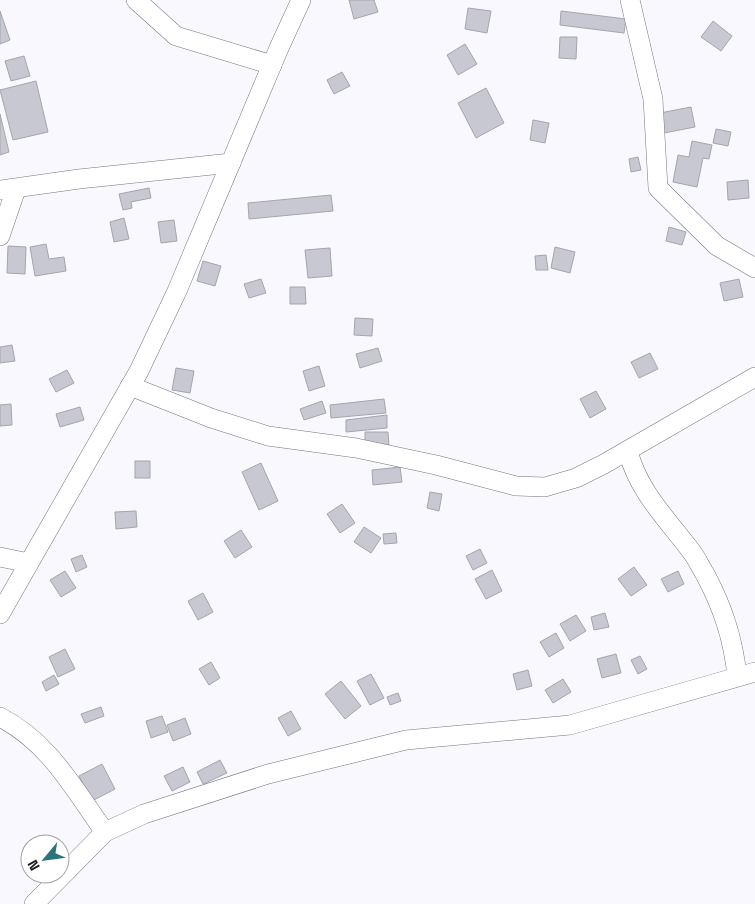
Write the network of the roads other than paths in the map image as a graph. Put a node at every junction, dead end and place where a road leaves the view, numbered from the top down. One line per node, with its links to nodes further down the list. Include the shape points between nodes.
1 (136, 0): 4 (street, via 176,36)
2 (301, 0): 4 (street)
3 (630, 0): 8 (street, via 653,99 658,188 717,246)
4 (272, 65): 5 (street)
5 (231, 163): 6 (street); 10 (street, via 177,291)
6 (8, 189): 7 (street)
7 (0, 236)
8 (755, 268)
9 (755, 378): 11 (street)
10 (130, 386): 11 (street, via 268,436 356,448 516,486 544,487 576,478); 13 (street)
11 (628, 451): 15 (street, via 643,488 693,553 716,595 735,655)
12 (0, 557): 13 (street)
13 (29, 563): 14 (street)
14 (0, 614)
15 (746, 674): 17 (street, via 570,725 406,740 268,774 144,814)
16 (0, 716): 17 (street, via 30,735 48,753)
17 (105, 832): 18 (street)
18 (34, 904)

